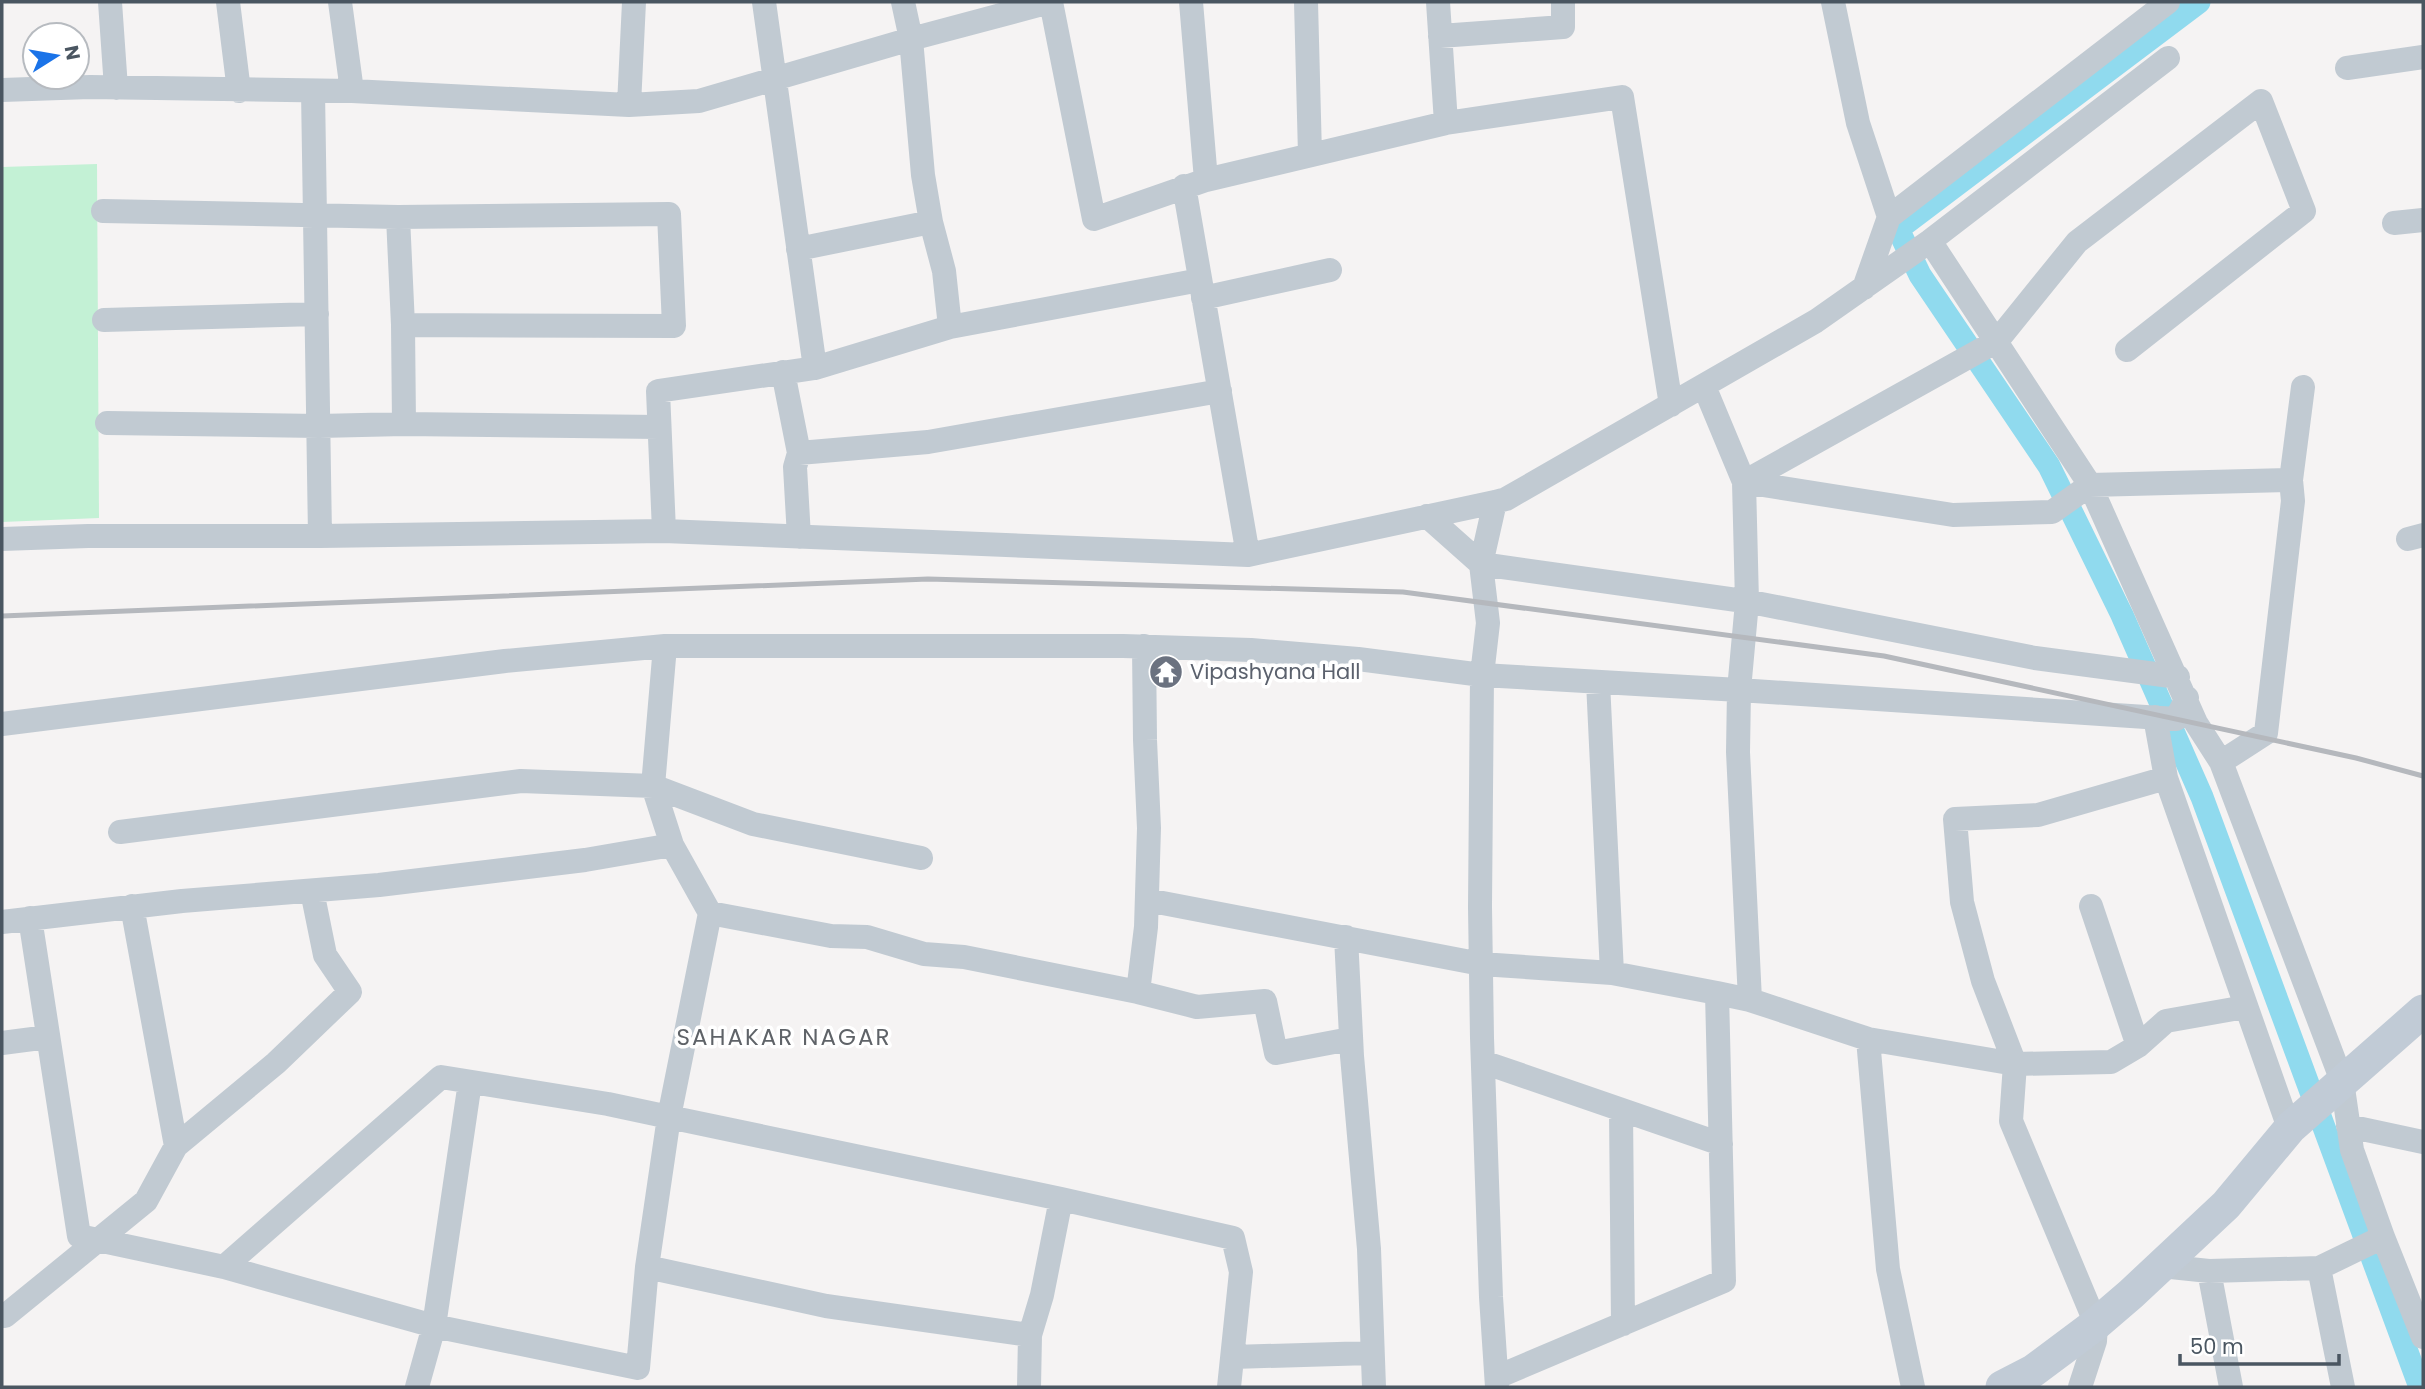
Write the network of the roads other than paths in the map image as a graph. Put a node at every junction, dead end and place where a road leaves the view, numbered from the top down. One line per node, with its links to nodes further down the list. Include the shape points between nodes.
1 (110, 2): 20 (street)
2 (228, 2): 23 (street)
3 (340, 2): 24 (street)
4 (634, 2): 25 (street)
5 (764, 2): 19 (street)
6 (903, 2): 15 (street)
7 (1051, 2): 15 (street); 28 (street, via 1094,219)
8 (1191, 2): 28 (street)
9 (1306, 2): 27 (street)
10 (1438, 2): 14 (street)
11 (1563, 2): 14 (street, via 1563,27)
12 (1833, 2): 32 (street, via 1858,123)
13 (2168, 2): 32 (street)
14 (1440, 36): 26 (street)
15 (911, 39): 19 (street); 34 (street)
16 (2423, 57): 18 (street)
17 (2168, 58): 36 (street)
18 (2347, 68)
19 (775, 80): 25 (street, via 699,101); 37 (street)
20 (116, 88): 21 (street); 23 (street)
21 (2, 90)
22 (313, 90): 23 (street); 24 (street); 30 (street)
23 (239, 91)
24 (352, 91): 25 (street)
25 (629, 105)
26 (1446, 123): 27 (street); 52 (street, via 1622,97)
27 (1310, 155): 28 (street)
28 (1195, 183): 40 (street)
29 (103, 211): 30 (street)
30 (317, 215): 31 (street); 41 (street)
31 (398, 217): 43 (street); 43 (street, via 669,214 674,326)
32 (1889, 217): 39 (street)
33 (2423, 220): 35 (street)
34 (931, 222): 37 (street); 44 (street, via 944,271)
35 (2394, 223)
36 (1930, 241): 39 (street); 45 (street)
37 (798, 249): 47 (street)
38 (1330, 270): 40 (street)
39 (1864, 288): 49 (street)
40 (1202, 289): 44 (street); 51 (street)
41 (317, 314): 42 (street); 55 (street)
42 (104, 320)
43 (403, 325): 54 (street)
44 (950, 327): 47 (street)
45 (1997, 341): 46 (street, via 2077,242 2260,101 2304,211); 59 (street); 60 (street)
46 (2127, 350)
47 (815, 368): 48 (street)
48 (783, 372): 56 (street, via 658,391); 57 (street)
49 (1704, 386): 52 (street); 59 (street)
50 (2303, 387): 58 (street)
51 (1220, 391): 57 (street, via 928,442); 67 (street)
52 (1671, 405): 61 (street)
53 (107, 423): 55 (street)
54 (404, 424): 55 (street); 56 (street)
55 (319, 426): 64 (street)
56 (659, 426): 63 (street)
57 (799, 453): 65 (street, via 795,467)
58 (2291, 480): 60 (street); 78 (street, via 2293,501 2266,733)
59 (1744, 482): 60 (street, via 1953,514 2052,512); 69 (street)
60 (2090, 485): 74 (street)
61 (1495, 502): 62 (street); 68 (street)
62 (1427, 516): 67 (street); 68 (street)
63 (664, 531): 64 (street); 65 (street)
64 (320, 536): 66 (street)
65 (799, 537): 67 (street)
66 (2, 539)
67 (1248, 555)
68 (1481, 564): 69 (street); 72 (street, via 1488,623)
69 (1747, 602): 74 (street); 75 (street)
70 (665, 646): 71 (street); 77 (street, via 505,661); 80 (street)
71 (1144, 646): 72 (street, via 1359,659); 85 (street)
72 (1482, 676): 73 (street); 92 (street)
73 (1598, 682): 75 (street); 93 (street)
74 (2182, 688): 76 (street, via 2176,719); 78 (street, via 2196,723)
75 (1739, 690): 76 (street); 96 (street)
76 (2155, 717): 79 (street)
77 (2, 724)
78 (2221, 762): 107 (street)
79 (2166, 778): 97 (street); 105 (street, via 2038,815 1955,819 1962,902 1983,981)
80 (653, 786): 81 (street, via 521,781); 82 (street); 83 (street, via 753,824)
81 (120, 832)
82 (672, 845): 84 (street, via 585,860); 88 (street)
83 (921, 858)
84 (312, 891): 86 (street); 114 (street, via 325,955 350,992 276,1063)
85 (1147, 900): 91 (street); 94 (street)
86 (132, 906): 89 (street); 114 (street)
87 (2091, 906): 103 (street)
88 (710, 913): 94 (street, via 807,933 867,937 924,954 964,957); 109 (street)
89 (30, 918): 90 (street); 99 (street)
90 (2, 922)
91 (1346, 937): 92 (street); 100 (street)
92 (1481, 964): 93 (street); 104 (street)
93 (1612, 974): 95 (street)
94 (1138, 992): 100 (street, via 1197,1007 1265,1001 1276,1053)
95 (1717, 993): 96 (street); 113 (street)
96 (1750, 1000): 101 (street)
97 (2245, 1007): 103 (street, via 2166,1020); 111 (street)
98 (2423, 1010): 107 (street)
99 (48, 1037): 102 (street); 117 (street, via 79,1236)
100 (1350, 1039): 129 (street, via 1369,1249)
101 (1868, 1039): 105 (street); 137 (street, via 1888,1269)
102 (2, 1044)
103 (2138, 1046): 105 (street, via 2111,1062)
104 (1483, 1062): 108 (street); 132 (street)
105 (2015, 1064): 125 (street, via 2011,1121)
106 (470, 1082): 109 (street); 119 (street, via 441,1077); 126 (street)
107 (2341, 1082): 110 (street); 111 (street)
108 (1621, 1110): 113 (street); 124 (street)
109 (669, 1117): 115 (street); 120 (street)
110 (2348, 1126): 112 (street); 116 (street)
111 (2290, 1128): 118 (street, via 2226,1205)
112 (2423, 1142)
113 (1721, 1144): 124 (street, via 1724,1281)
114 (176, 1146): 117 (street, via 145,1200)
115 (1061, 1199): 127 (street); 130 (street, via 1233,1238 1241,1272)
116 (2383, 1237): 121 (street); 128 (street)
117 (98, 1240): 119 (street); 123 (street)
118 (2161, 1266): 122 (street); 125 (street)
119 (224, 1267): 126 (street)
120 (647, 1267): 127 (street, via 826,1306); 131 (street)
121 (2319, 1268): 122 (street); 141 (street)
122 (2209, 1271): 140 (street)
123 (2, 1315)
124 (1623, 1324): 132 (street)
125 (2096, 1324): 138 (street, via 2033,1371); 139 (street)
126 (434, 1326): 131 (street); 133 (street)
127 (1030, 1335): 134 (street)
128 (2423, 1337)
129 (1371, 1353): 130 (street); 136 (street)
130 (1233, 1357): 135 (street)
131 (636, 1378)
132 (1497, 1382)
133 (417, 1387)
134 (1029, 1387)
135 (1229, 1387)
136 (1374, 1387)
137 (1913, 1387)
138 (2002, 1387)
139 (2080, 1387)
140 (2231, 1387)
141 (2343, 1387)

